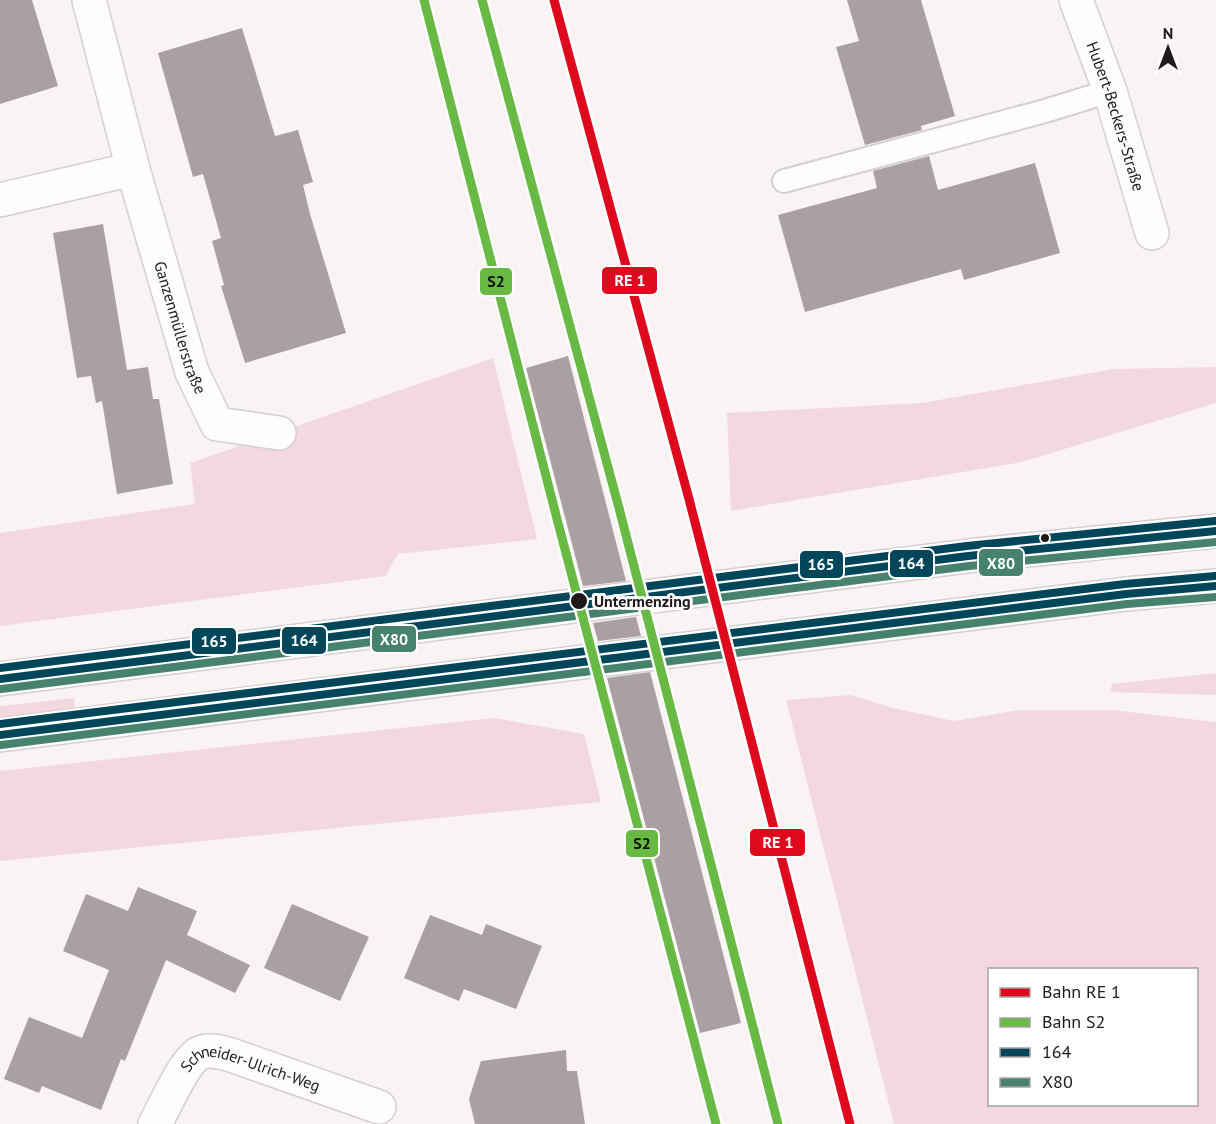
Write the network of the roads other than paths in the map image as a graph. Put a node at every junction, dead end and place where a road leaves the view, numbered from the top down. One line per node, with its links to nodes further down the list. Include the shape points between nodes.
1 (89, 0): 4 (main road, Ganzenmüllerstraße)
2 (1076, 0): 3 (main road, Hubert-Beckers-Straße)
3 (1110, 91): 5 (lane); 7 (main road, Hubert-Beckers-Straße)
4 (133, 169): 6 (main road); 8 (main road, Ganzenmüllerstraße, via 192,372 218,424)
5 (784, 181)
6 (0, 200)
7 (1152, 233)
8 (279, 433)
9 (1216, 531): 11 (main road, via 968,556)
10 (1216, 585): 12 (main road)
11 (0, 679)
12 (0, 735)
13 (379, 1107): 14 (main road, Schneider-Ulrich-Weg, via 212,1051 198,1054 187,1065)
14 (155, 1124)

